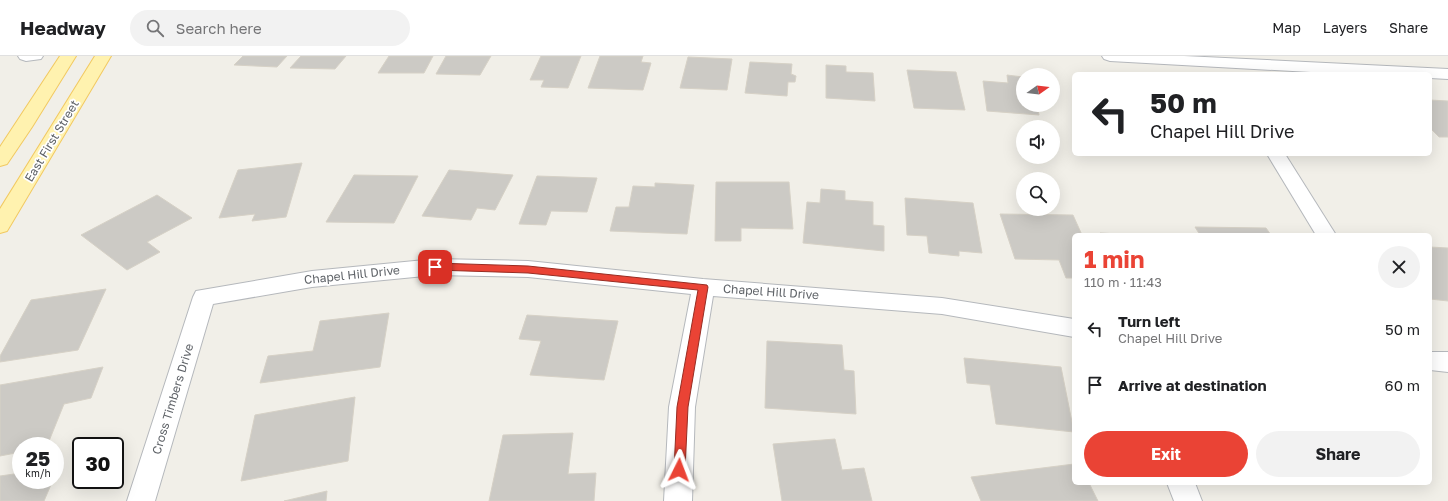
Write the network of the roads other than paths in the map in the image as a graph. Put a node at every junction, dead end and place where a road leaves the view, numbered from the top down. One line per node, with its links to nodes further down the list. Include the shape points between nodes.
1 (26, 56): 2 (street)
2 (35, 56)
3 (68, 56): 13 (main road)
4 (103, 56): 14 (main road, East First Street)
5 (1110, 56): 7 (street)
6 (1386, 56): 8 (street)
7 (1222, 69): 8 (street)
8 (1400, 71): 9 (street)
9 (1416, 72)
10 (1432, 73): 11 (street)
11 (1448, 74)
12 (1277, 156): 16 (street)
13 (0, 160)
14 (8, 203): 15 (main road, East First Street)
15 (0, 226)
16 (1325, 233)
17 (703, 287): 18 (street, Chapel Hill Drive, via 528,269 435,267 312,279); 19 (street, Chapel Hill Drive, via 942,306); 24 (street, via 682,407)
18 (204, 297): 23 (street, Cross Timbers Drive)
19 (1072, 328)
20 (1432, 361): 21 (street)
21 (1448, 362)
22 (1182, 485): 25 (street)
23 (141, 501)
24 (678, 501)
25 (1188, 501)

